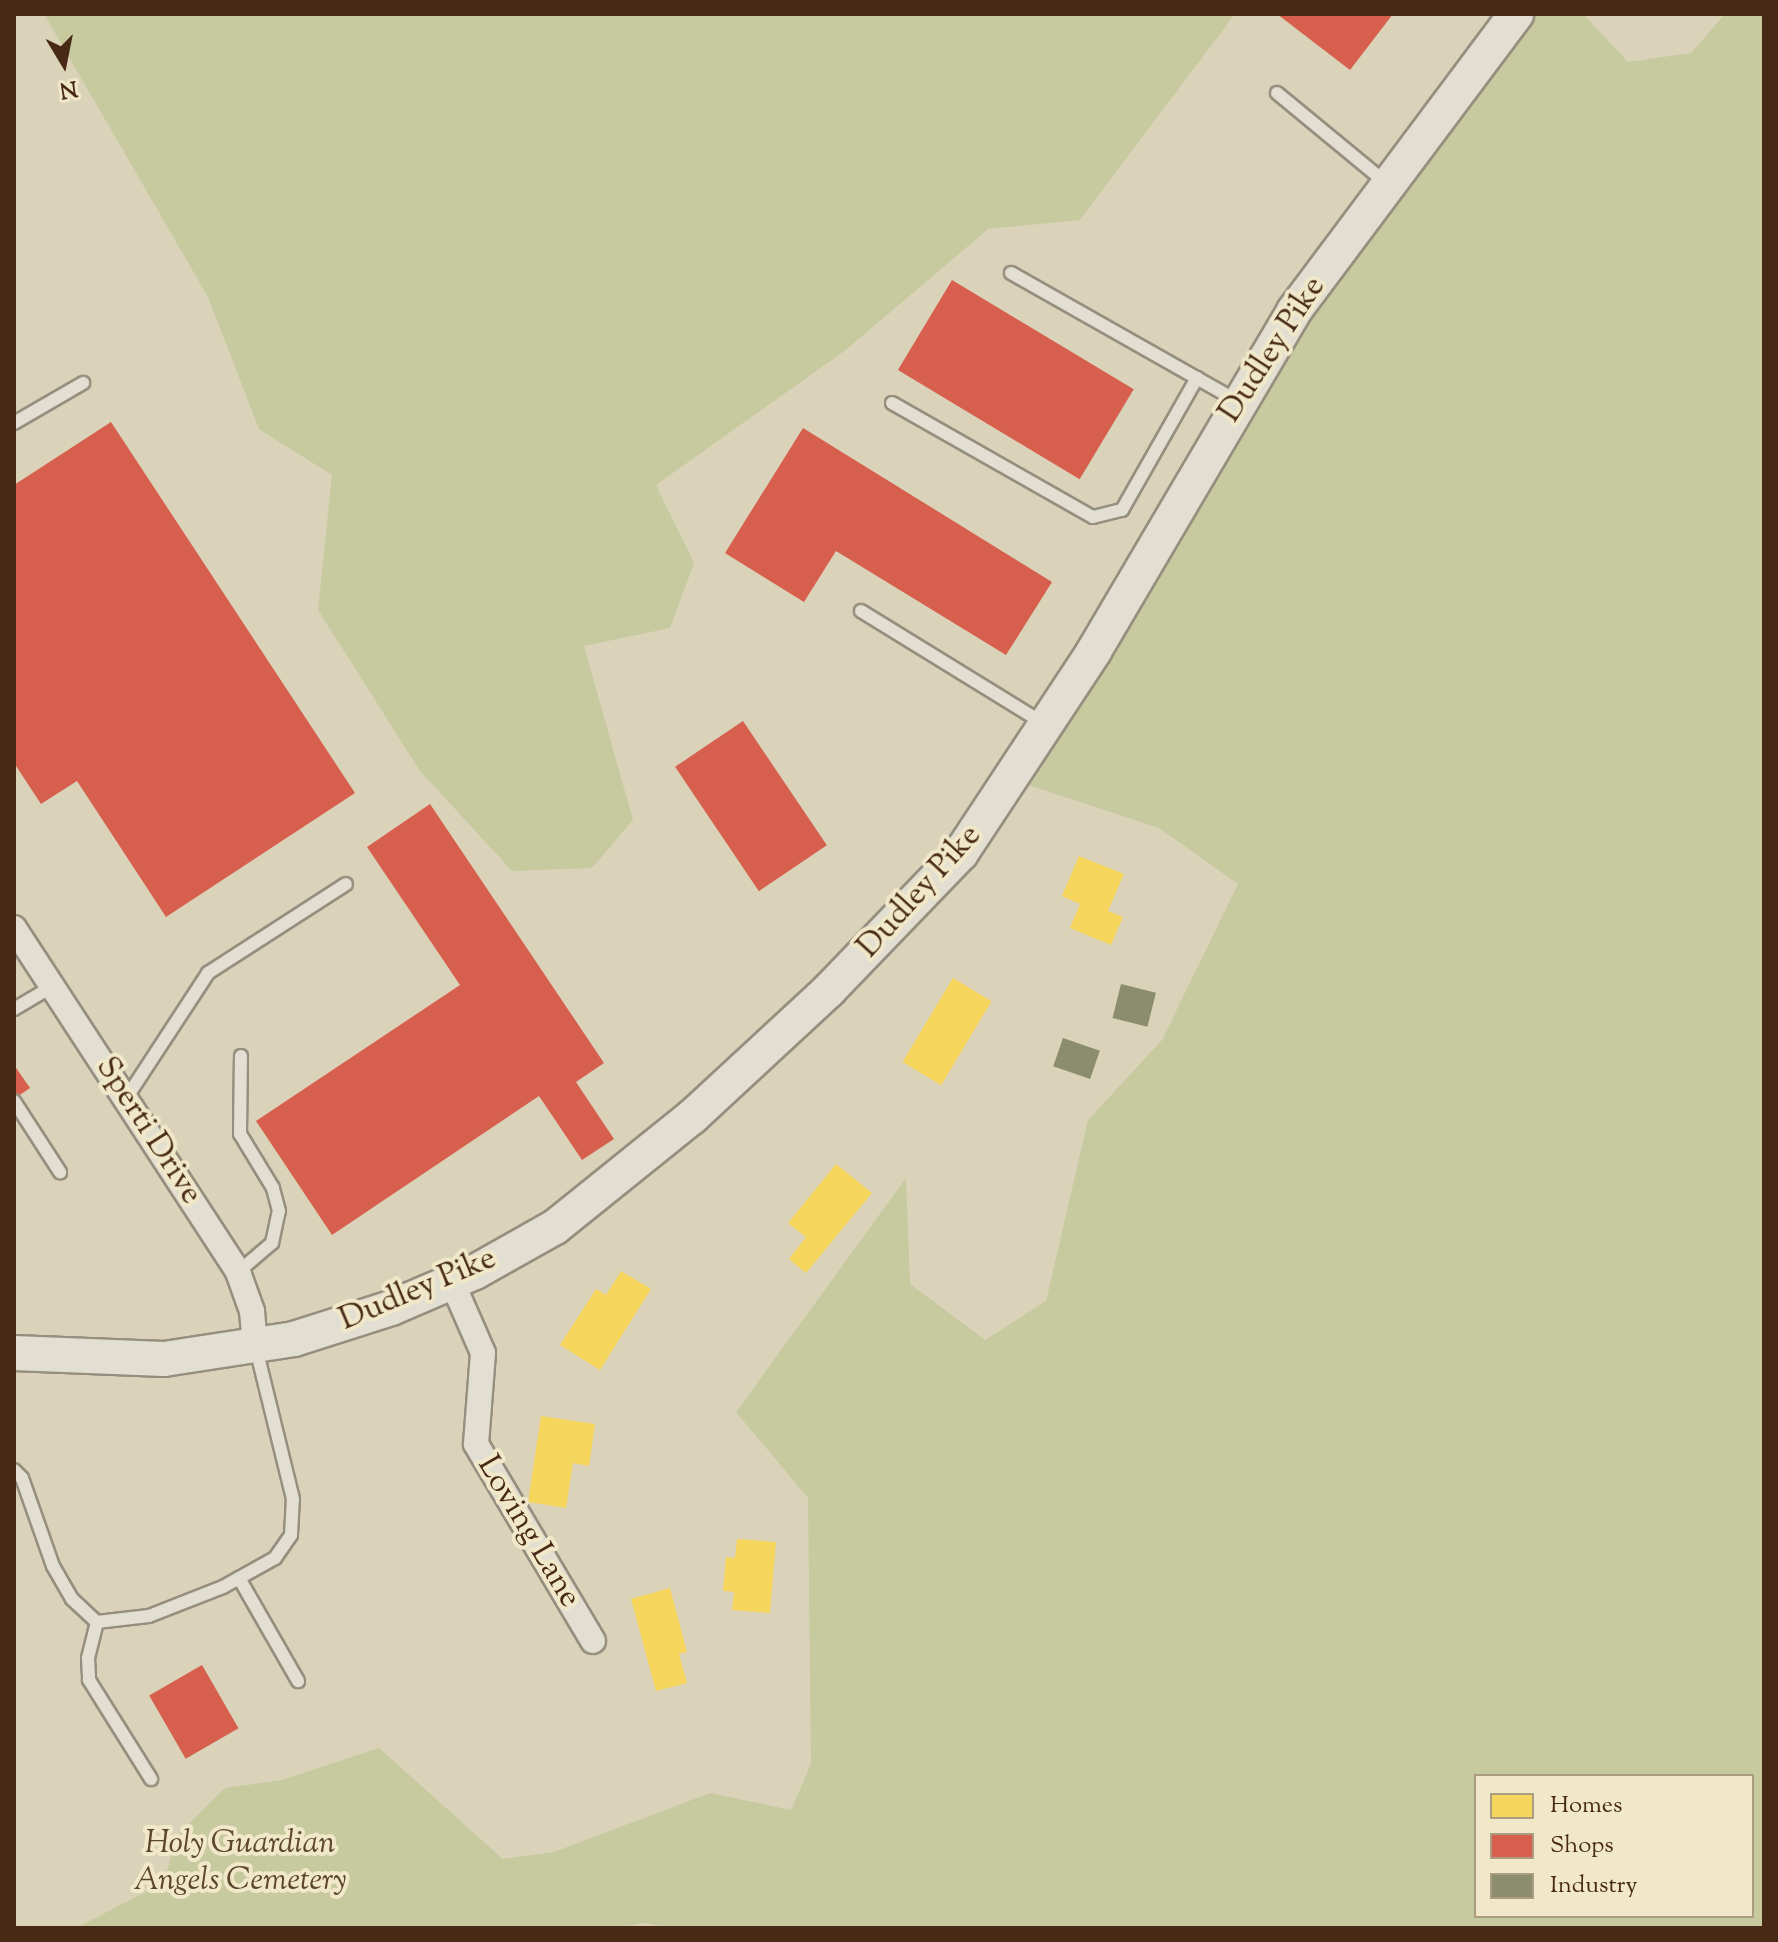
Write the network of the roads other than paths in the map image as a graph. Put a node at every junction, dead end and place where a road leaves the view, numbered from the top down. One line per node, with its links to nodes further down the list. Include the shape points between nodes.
1 (1505, 19): 3 (street, Dudley Pike)
2 (1277, 93): 3 (lane)
3 (1390, 186): 7 (street, Dudley Pike, via 1294,311)
4 (1011, 273): 5 (lane)
5 (1197, 378): 7 (lane); 8 (lane, via 1122,510 1093,517)
6 (83, 383): 9 (lane)
7 (1237, 401): 11 (street, Dudley Pike)
8 (892, 403)
9 (14, 423)
10 (861, 611): 11 (lane)
11 (1047, 725): 21 (street, Dudley Pike, via 961,853 829,990 619,1179 555,1227)
12 (346, 884): 17 (lane, via 208,973)
13 (14, 928): 14 (street, Sperti Drive)
14 (53, 986): 15 (lane); 17 (street, Sperti Drive)
15 (14, 1009)
16 (241, 1056): 20 (lane, via 240,1134 273,1188 279,1211 272,1243)
17 (127, 1097): 20 (street, Sperti Drive)
18 (14, 1101): 19 (lane)
19 (60, 1172)
20 (238, 1272): 22 (street, Sperti Drive, via 252,1311)
21 (452, 1282): 22 (street, Dudley Pike, via 391,1308); 27 (street, Loving Lane, via 483,1353 476,1444)
22 (255, 1346): 23 (street, Dudley Pike, via 164,1359); 25 (lane, via 293,1499 291,1535 275,1558)
23 (14, 1353)
24 (14, 1470): 26 (lane, via 28,1492 53,1566 72,1599)
25 (239, 1578): 26 (lane, via 149,1616); 28 (lane)
26 (97, 1622): 29 (lane, via 89,1680)
27 (593, 1641)
28 (298, 1681)
29 (151, 1779)

